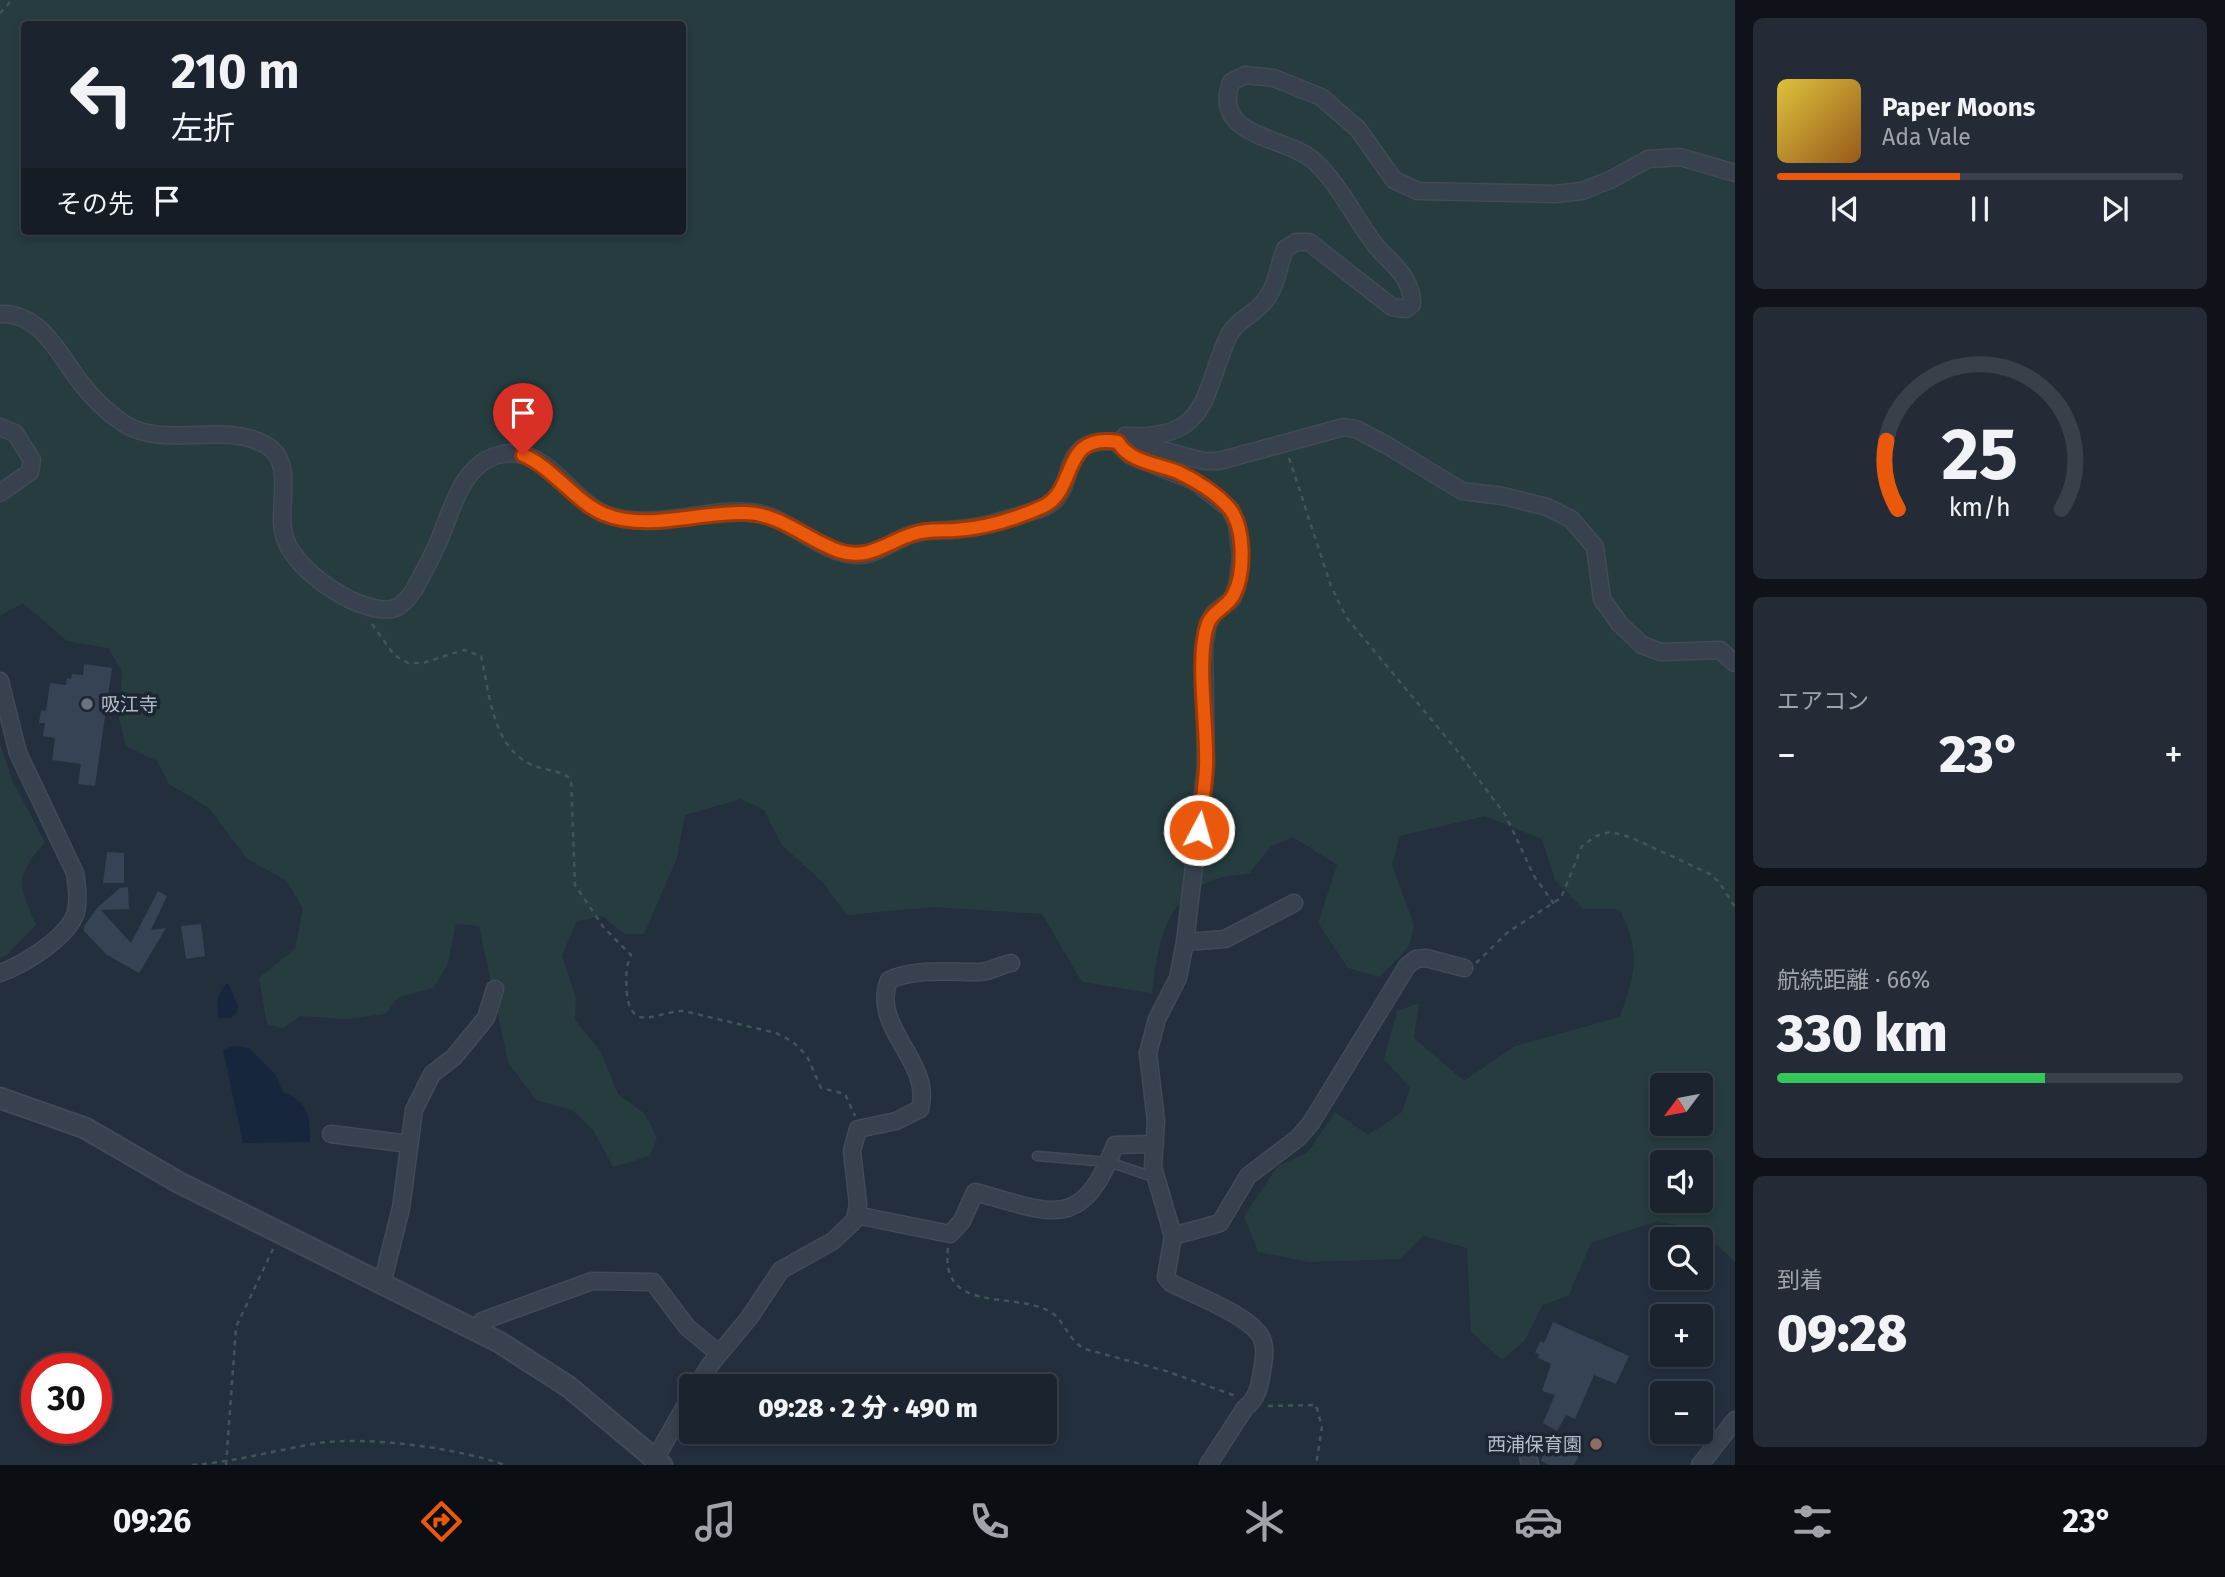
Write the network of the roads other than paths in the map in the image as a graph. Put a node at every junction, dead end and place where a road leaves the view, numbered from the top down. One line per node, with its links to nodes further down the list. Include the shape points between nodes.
1 (1735, 173): 4 (street, via 1680,157 1647,159 1582,191 1418,191 1394,180 1358,129 1321,97 1274,78 1245,75 1231,82 1226,96 1231,115 1246,130 1294,146 1314,160 1403,275 1412,292 1412,304 1406,309 1392,307 1310,242 1296,242 1285,249 1275,286 1264,302 1230,332 1202,407 1187,422 1166,432 1122,436)
2 (0, 314): 4 (street, via 30,321 106,411 130,428 158,434 226,436 269,447 279,457 281,521 296,556 357,603 388,611 402,607 466,480 479,464 506,453 543,464 602,513 618,518 675,520 759,514 839,551 858,555 912,534 987,526 1040,508 1055,501 1062,491 1071,461 1080,450)
3 (0, 427): 5 (street, via 15,433 32,460 30,472)
4 (1115, 442): 6 (street, via 1212,461 1330,429 1356,429 1462,491 1514,499 1572,519 1595,547 1602,599 1642,645 1661,652 1720,650); 9 (street, via 1131,456 1179,473 1218,499 1230,509 1237,524 1237,587 1232,599 1214,613 1204,645 1206,766)
5 (0, 493)
6 (1735, 663)
7 (0, 681): 12 (street, via 18,753 75,873 77,893 76,911 59,935 24,962)
8 (1294, 903): 9 (street, via 1225,939)
9 (1185, 942): 17 (street, via 1178,978 1157,1019 1148,1053)
10 (1012, 963): 21 (street, via 980,972 957,969 889,980 890,1023 918,1073 923,1098 912,1115 858,1129 852,1151)
11 (1464, 968): 22 (street, via 1426,958 1406,966 1298,1138 1248,1177 1220,1223)
12 (0, 973)
13 (495, 989): 16 (street, via 486,1018 428,1082 414,1110)
14 (0, 1098): 23 (street, via 85,1128 178,1182)
15 (331, 1134): 16 (street)
16 (409, 1144): 23 (street, via 401,1208)
17 (1155, 1144): 19 (street, via 1115,1146); 20 (street)
18 (1037, 1156): 19 (lane)
19 (1109, 1162): 20 (lane); 21 (street, via 1094,1191 1070,1210 975,1192 962,1221 950,1234)
20 (1156, 1178): 22 (street)
21 (856, 1215): 25 (street, via 833,1241 781,1270 749,1318)
22 (1173, 1236): 30 (street, via 1165,1269 1171,1283 1243,1320 1263,1341 1261,1382)
23 (382, 1284): 24 (street)
24 (477, 1332): 25 (street, via 482,1321 592,1281 653,1282 687,1327); 29 (street, via 542,1367)
25 (718, 1353): 26 (street)
26 (705, 1374)
27 (1735, 1420): 31 (street)
28 (679, 1421): 29 (street)
29 (659, 1462)
30 (1208, 1465)
31 (1700, 1465)

